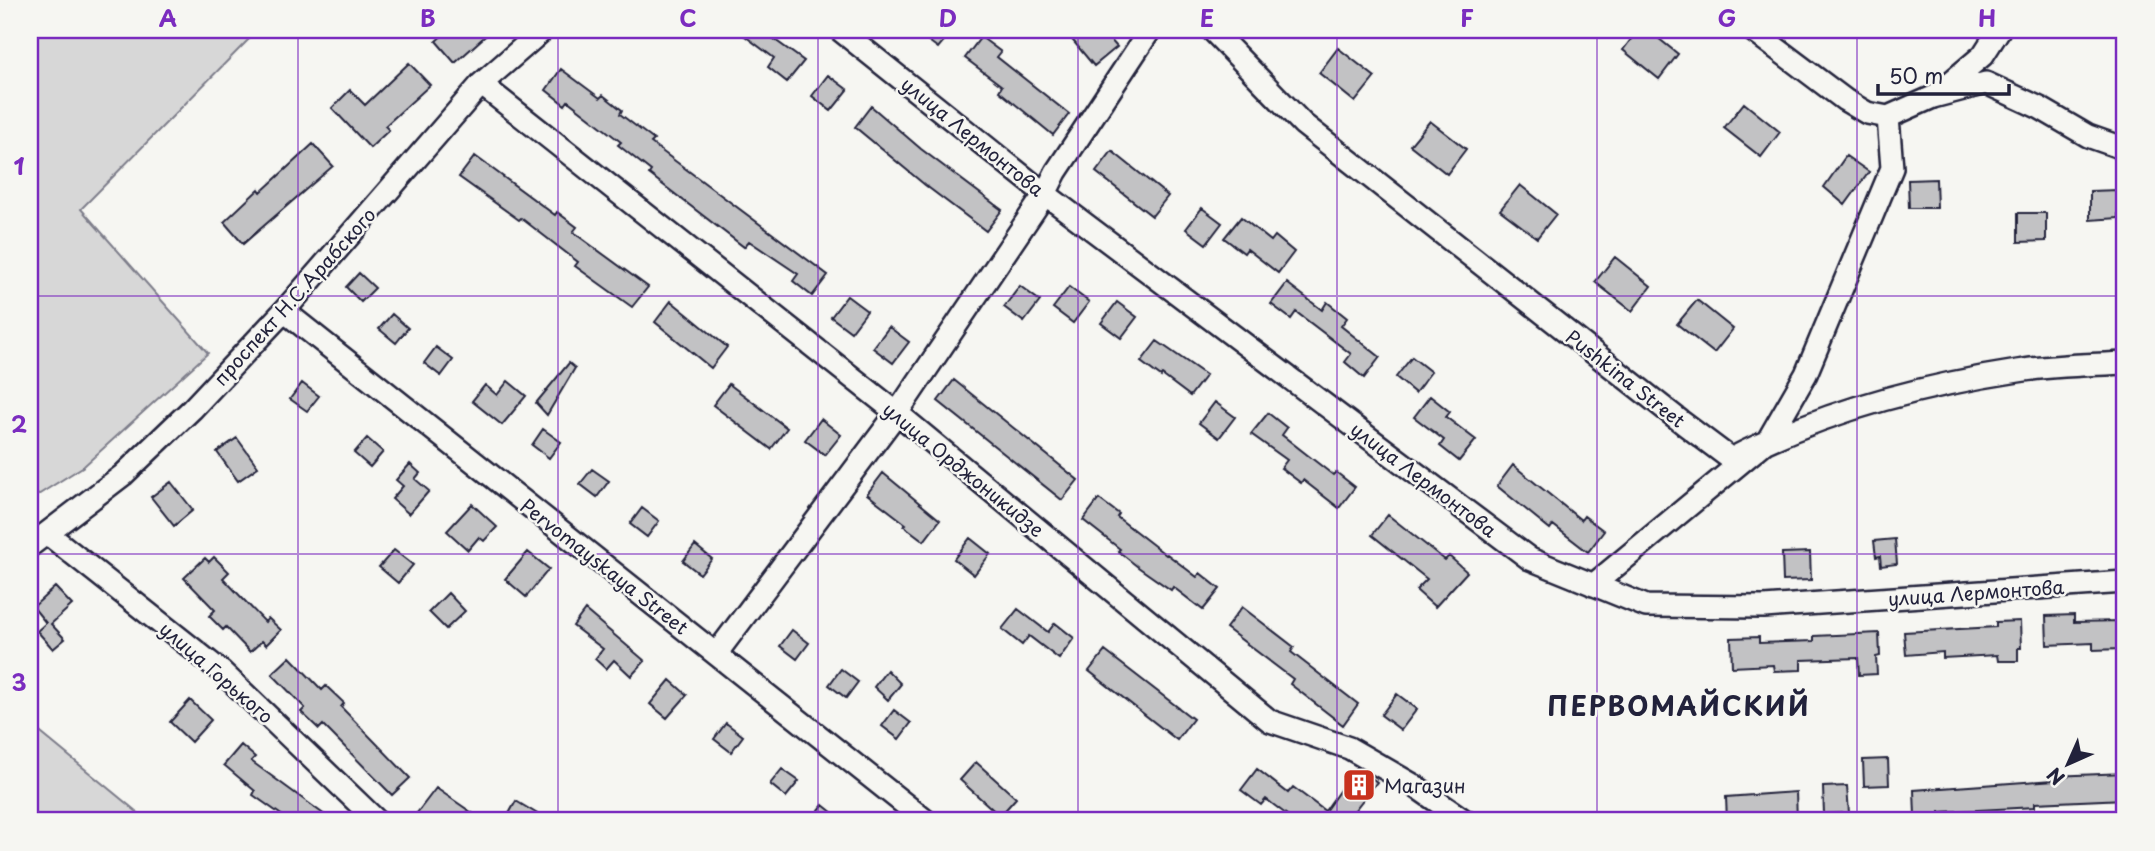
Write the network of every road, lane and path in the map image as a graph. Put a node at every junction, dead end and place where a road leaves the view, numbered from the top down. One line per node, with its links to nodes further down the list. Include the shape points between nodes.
1 (543, 30): 7 (street, проспект Н.С.Арабского)
2 (840, 30): 10 (street, улица Лермонтова)
3 (1150, 30): 10 (street)
4 (1212, 30): 14 (street, Pushkina Street, via 1303,124 1731,459)
5 (1752, 30): 8 (street, via 1844,100 1867,113)
6 (1999, 30): 8 (street, via 1983,55 1933,97)
7 (481, 84): 11 (street, проспект Н.С.Арабского); 13 (street, улица Орджоникидзе)
8 (1888, 117): 9 (street, via 1933,97 1986,83 2088,136); 14 (street, via 1892,168 1806,374)
9 (2125, 149)
10 (1045, 194): 13 (street); 17 (street, улица Лермонтова, via 1530,559)
11 (284, 310): 15 (street, проспект Н.С.Арабского, via 123,475); 18 (street, Pervomayskaya Street)
12 (2125, 363): 14 (street, Pushkina Street, via 2019,371 1920,392)
13 (897, 413): 18 (street); 21 (street, улица Орджоникидзе, via 1270,722 1349,748)
14 (1768, 440): 17 (street)
15 (39, 540): 19 (street, улица Горького, via 222,672)
16 (2125, 582): 17 (street, улица Лермонтова, via 1764,607 1646,606)
17 (1593, 585)
18 (716, 654): 20 (street, Pervomayskaya Street)
19 (377, 821)
20 (926, 821)
21 (1465, 821)

